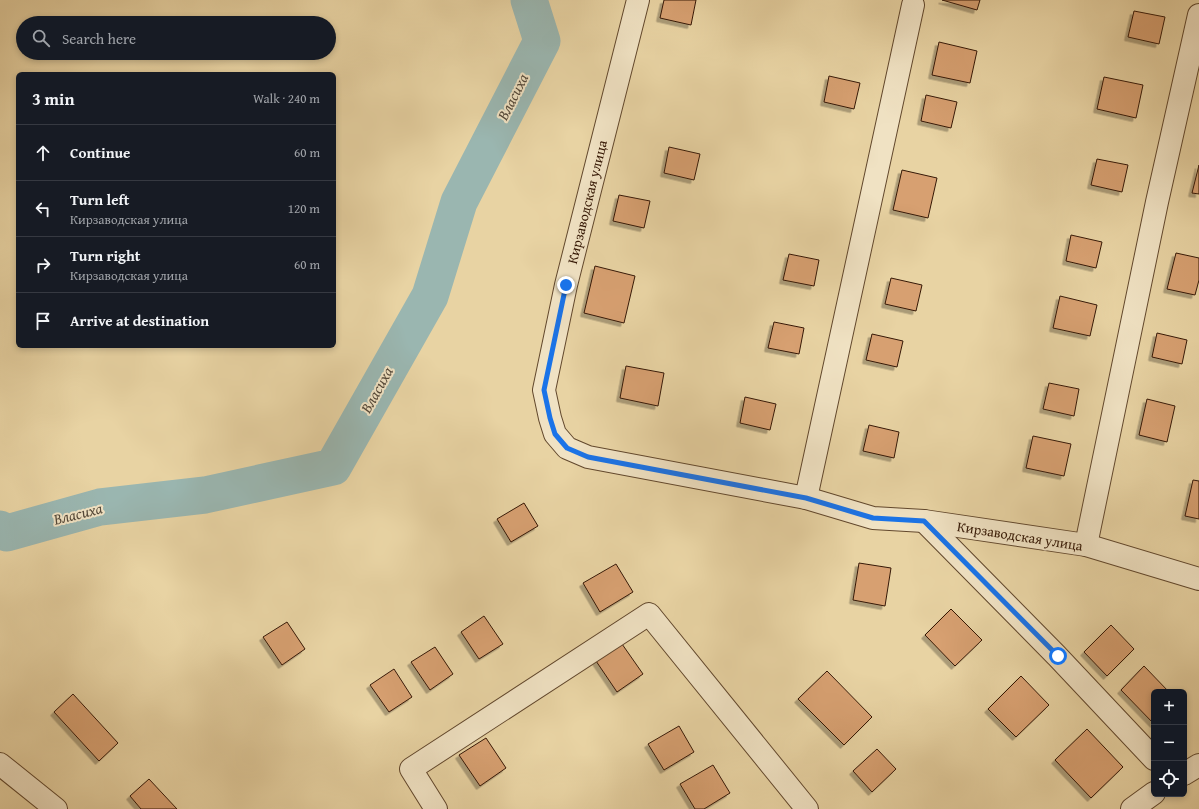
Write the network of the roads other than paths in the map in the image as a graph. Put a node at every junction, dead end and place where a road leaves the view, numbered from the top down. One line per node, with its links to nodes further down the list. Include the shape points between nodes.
1 (638, 0): 4 (street, Кирзаводская улица, via 565,293 544,390 555,434 567,448 588,457)
2 (912, 5): 4 (street)
3 (1199, 15): 6 (street, via 1156,202)
4 (806, 498): 5 (street, Кирзаводская улица, via 873,518)
5 (924, 521): 6 (street, Кирзаводская улица); 8 (street, via 1058,656)
6 (1086, 545): 7 (street, Кирзаводская улица)
7 (1199, 579)
8 (1151, 756)
9 (0, 764): 13 (street)
10 (1199, 765): 11 (street)
11 (1187, 772)
12 (1151, 795): 16 (street)
13 (56, 809)
14 (436, 809): 15 (street, via 411,769 649,614)
15 (807, 809)
16 (1132, 809)

